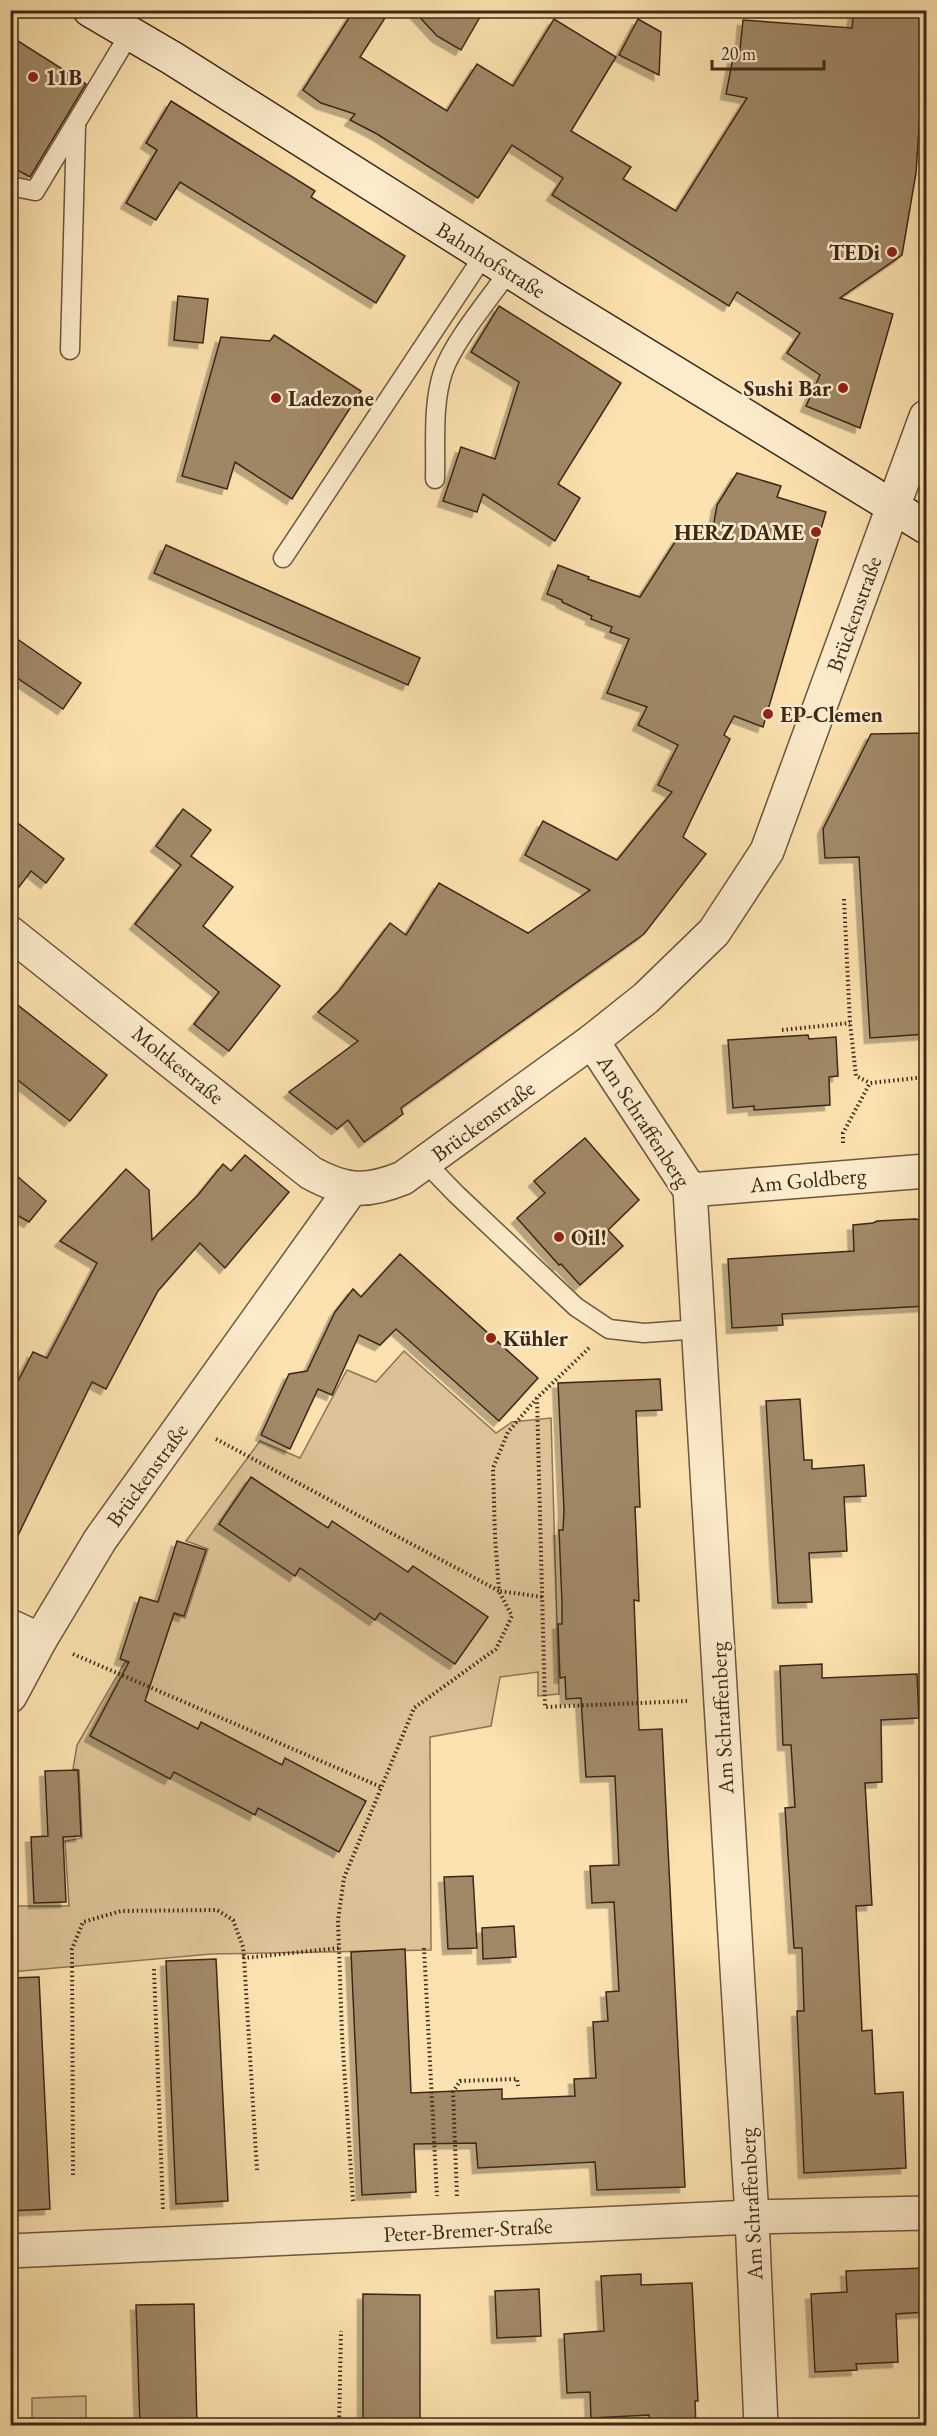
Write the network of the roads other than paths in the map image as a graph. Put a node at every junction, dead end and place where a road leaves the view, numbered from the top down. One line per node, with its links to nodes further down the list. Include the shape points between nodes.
1 (107, 18): 2 (lane); 4 (street, Bahnhofstraße)
2 (76, 126): 3 (lane, via 35,191); 5 (lane)
3 (10, 186)
4 (496, 263): 7 (lane, via 443,371 438,396); 9 (street, Bahnhofstraße); 11 (lane)
5 (70, 350)
6 (927, 417): 9 (street, Brückenstraße)
7 (435, 479)
8 (927, 487): 9 (street)
9 (894, 506): 10 (street, Bahnhofstraße); 13 (street, Brückenstraße, via 767,851 714,932 646,998)
10 (927, 527)
11 (283, 558)
12 (10, 933): 16 (street, Moltkestraße, via 311,1173)
13 (592, 1041): 14 (street, Brückenstraße); 17 (street, Am Schraffenberg)
14 (426, 1163): 16 (street, Brückenstraße, via 383,1186); 18 (lane, via 576,1307 609,1329 644,1333)
15 (927, 1171): 17 (street, Am Goldberg)
16 (351, 1189): 20 (street, Brückenstraße, via 100,1540)
17 (690, 1190): 18 (street, Am Schraffenberg)
18 (699, 1329): 23 (street, Am Schraffenberg)
19 (10, 1626): 20 (street)
20 (40, 1640): 21 (street, Brückenstraße)
21 (10, 1696)
22 (927, 2213): 23 (street, Peter-Bremer-Straße)
23 (752, 2217): 24 (street, Peter-Bremer-Straße); 25 (street, Am Schraffenberg)
24 (10, 2251)
25 (761, 2426)

